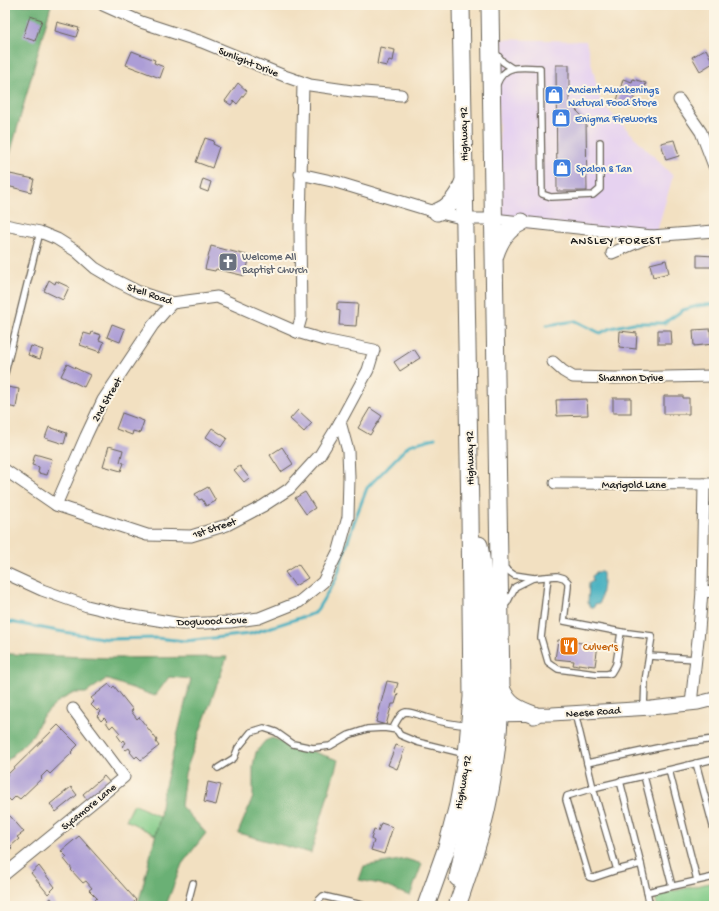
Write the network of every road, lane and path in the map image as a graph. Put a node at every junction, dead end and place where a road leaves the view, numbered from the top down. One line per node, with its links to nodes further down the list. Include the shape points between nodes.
1 (103, 5): 6 (street, Sunlight Drive, via 141,22 202,42)
2 (461, 5): 13 (main road, Highway 92)
3 (490, 5): 4 (main road, Highway 92)
4 (490, 45): 5 (lane, via 503,62); 8 (main road, Highway 92)
5 (512, 68): 8 (lane, via 506,70 499,78); 10 (lane, via 540,68 542,194 552,197 594,195 600,189)
6 (303, 83): 7 (street, Sunlight Drive); 12 (street)
7 (401, 95)
8 (491, 99): 16 (main road, Highway 92)
9 (679, 100): 11 (street, via 701,132)
10 (600, 142)
11 (714, 166)
12 (300, 174): 14 (street); 25 (street, via 301,318)
13 (464, 181): 14 (main road, via 454,201); 15 (main road, Highway 92)
14 (436, 212): 15 (street)
15 (465, 219): 16 (street); 52 (main road, Highway 92, via 470,514 484,578 486,660)
16 (493, 219): 17 (street); 23 (main road, Highway 92)
17 (522, 222): 21 (street); 23 (main road, via 502,238)
18 (5, 225): 20 (street, Stell Road)
19 (714, 231): 21 (street)
20 (40, 232): 24 (street, Stell Road, via 76,251 95,268 117,281 139,292); 28 (lane)
21 (652, 236): 22 (street)
22 (612, 254)
23 (494, 261): 35 (main road, Highway 92)
24 (172, 302): 25 (street, Stell Road, via 217,297); 34 (street, 2nd Street, via 153,325 103,400)
25 (297, 332): 26 (street, Stell Road)
26 (374, 350): 30 (street, 1st Street, via 368,370)
27 (553, 362): 29 (street, Shannon Drive, via 573,377)
28 (5, 373)
29 (714, 376)
30 (340, 422): 34 (street, 1st Street, via 320,455 289,489 227,525 191,536 147,535); 36 (street, Dogwood Cove, via 348,451 348,517 339,550 323,582 299,602 259,618 182,624 87,606)
31 (5, 470): 34 (street, 1st Street)
32 (555, 483): 33 (street, Marigold Lane)
33 (709, 484): 39 (street)
34 (56, 505)
35 (499, 564): 38 (lane, via 514,575); 41 (main road, Highway 92)
36 (5, 573)
37 (548, 577): 38 (lane); 42 (lane, via 557,576 568,582 564,621); 42 (lane, via 541,638 548,662 558,669 596,674 611,672 616,664)
38 (534, 578): 41 (lane, via 515,587 507,603)
39 (702, 591): 40 (street); 44 (street)
40 (714, 592)
41 (500, 607): 45 (main road, Highway 92)
42 (621, 632): 43 (lane, via 652,636)
43 (649, 656): 44 (lane); 48 (lane)
44 (696, 659): 47 (street)
45 (501, 688): 51 (main road, via 511,704); 52 (main road, Highway 92)
46 (714, 699): 47 (street, Neese Road)
47 (691, 704): 48 (street, Neese Road)
48 (644, 708): 50 (street, Neese Road)
49 (73, 709): 69 (street, Sycamore Lane, via 124,777)
50 (574, 713): 51 (street, Neese Road); 58 (lane)
51 (528, 715): 52 (street, Neese Road); 55 (main road, via 519,717 511,723)
52 (481, 718): 53 (lane, via 459,725 406,712 400,715 394,726); 55 (main road, Highway 92); 56 (main road, Highway 92); 80 (main road, via 484,744 459,868)
53 (397, 730): 56 (lane, via 400,735 417,742); 60 (lane, via 367,729 349,735 330,746 313,748 293,744 276,732 264,728 251,732 238,748 234,758)
54 (714, 739): 58 (lane, via 671,745)
55 (496, 746): 80 (main road, Highway 92, via 482,827)
56 (467, 755): 68 (main road, Highway 92, via 454,823)
57 (714, 759): 59 (lane)
58 (587, 763): 64 (lane)
59 (696, 763): 61 (lane); 65 (lane)
60 (218, 768)
61 (669, 770): 62 (lane); 71 (lane)
62 (644, 776): 63 (lane); 73 (lane)
63 (620, 781): 64 (lane); 66 (lane)
64 (593, 788): 67 (lane); 67 (lane, via 567,796 566,800 589,877)
65 (714, 830)
66 (641, 864): 67 (lane); 74 (lane)
67 (617, 870)
68 (438, 872): 78 (main road, Highway 92); 79 (main road)
69 (5, 874)
70 (714, 877): 71 (lane)
71 (697, 880): 73 (lane)
72 (193, 883): 75 (lane)
73 (672, 886): 74 (lane)
74 (647, 892): 81 (lane)
75 (187, 906)
76 (316, 906): 77 (lane, via 323,896)
77 (362, 906)
78 (426, 906)
79 (435, 906)
80 (457, 906)
81 (650, 906)

